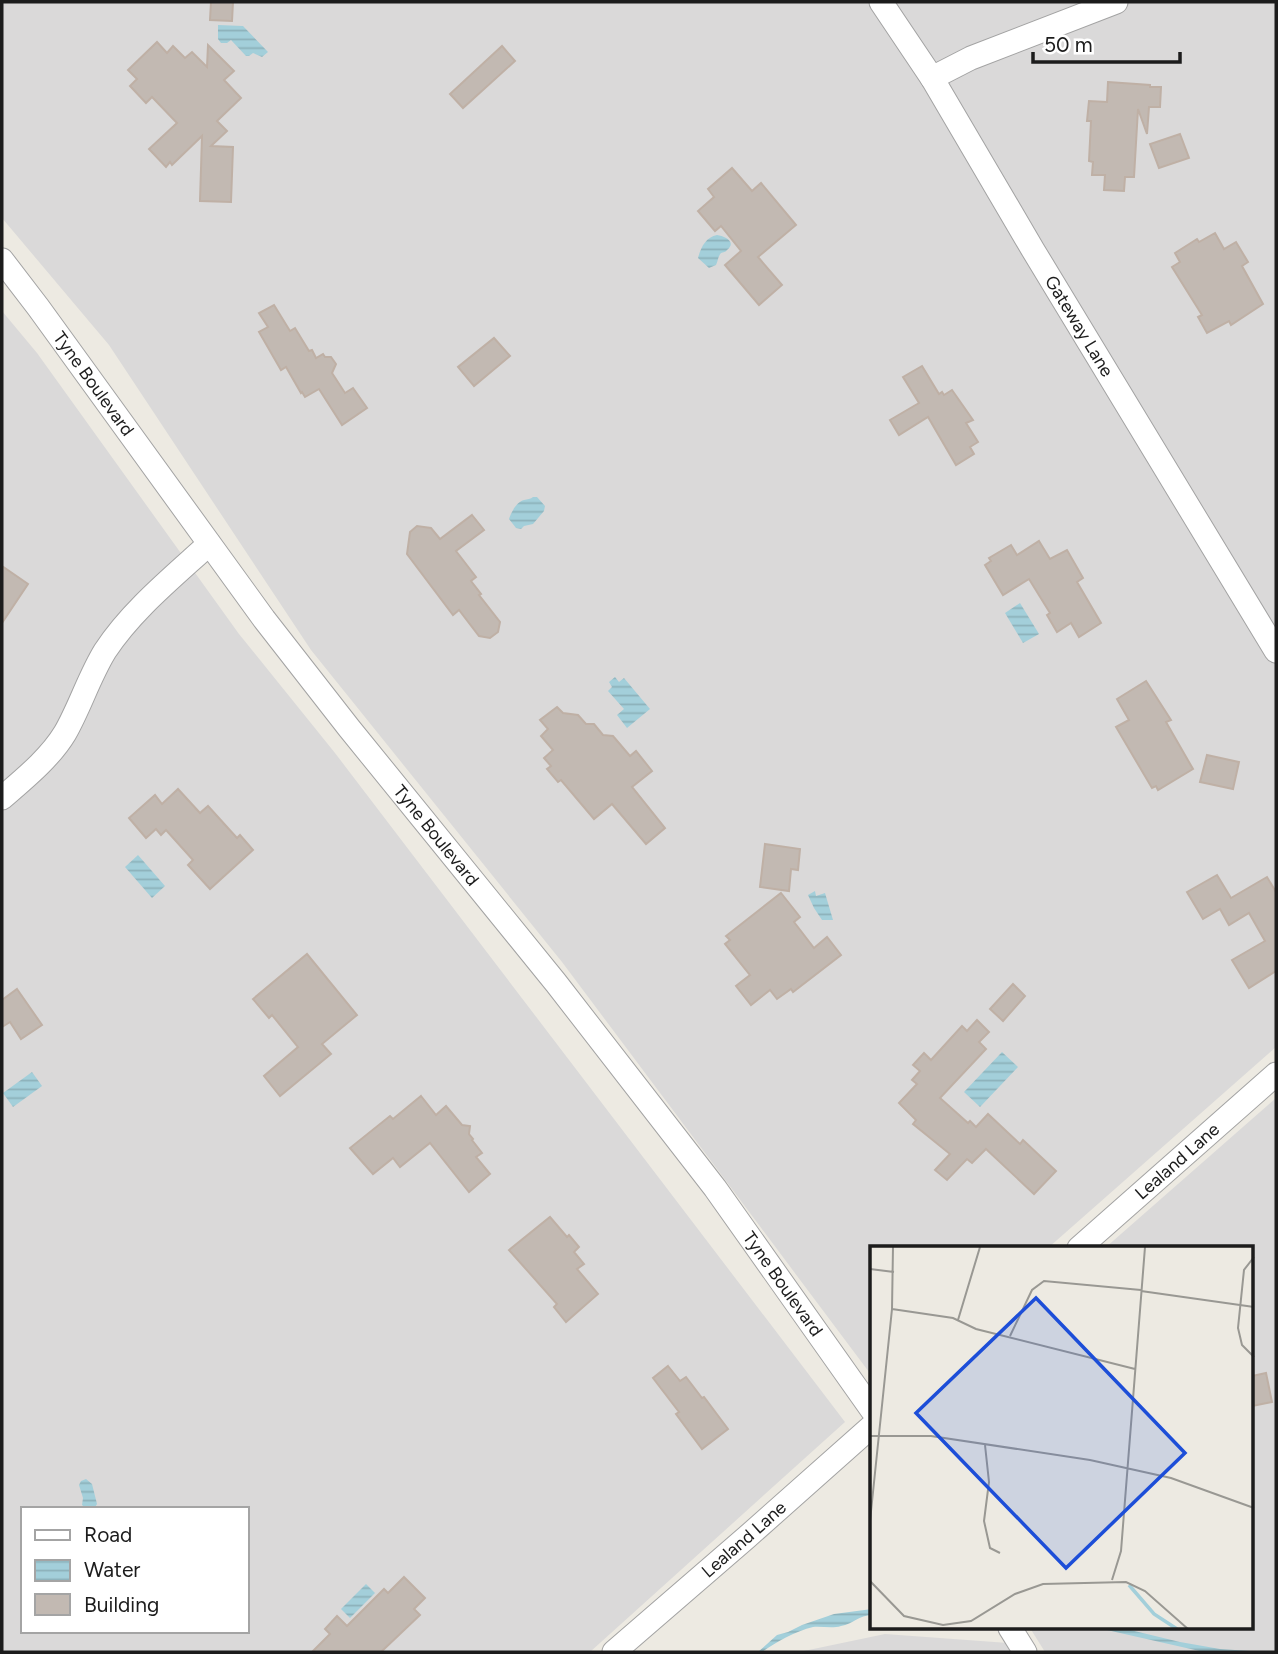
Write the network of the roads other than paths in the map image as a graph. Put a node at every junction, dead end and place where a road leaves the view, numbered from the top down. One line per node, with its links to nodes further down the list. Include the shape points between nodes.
1 (881, 2): 3 (street, Gateway Lane)
2 (1116, 2): 3 (street, via 971,58)
3 (932, 78): 6 (street, Gateway Lane)
4 (2, 260): 5 (street, Tyne Boulevard)
5 (209, 544): 7 (street, via 127,623 90,678 64,735); 10 (street, Tyne Boulevard, via 349,728 657,1112)
6 (1276, 651)
7 (2, 797)
8 (1276, 1074): 9 (street, Lealand Lane)
9 (1081, 1246)
10 (870, 1407)
11 (870, 1428): 13 (street, Lealand Lane)
12 (1011, 1630): 14 (street)
13 (614, 1652)
14 (1025, 1652)

